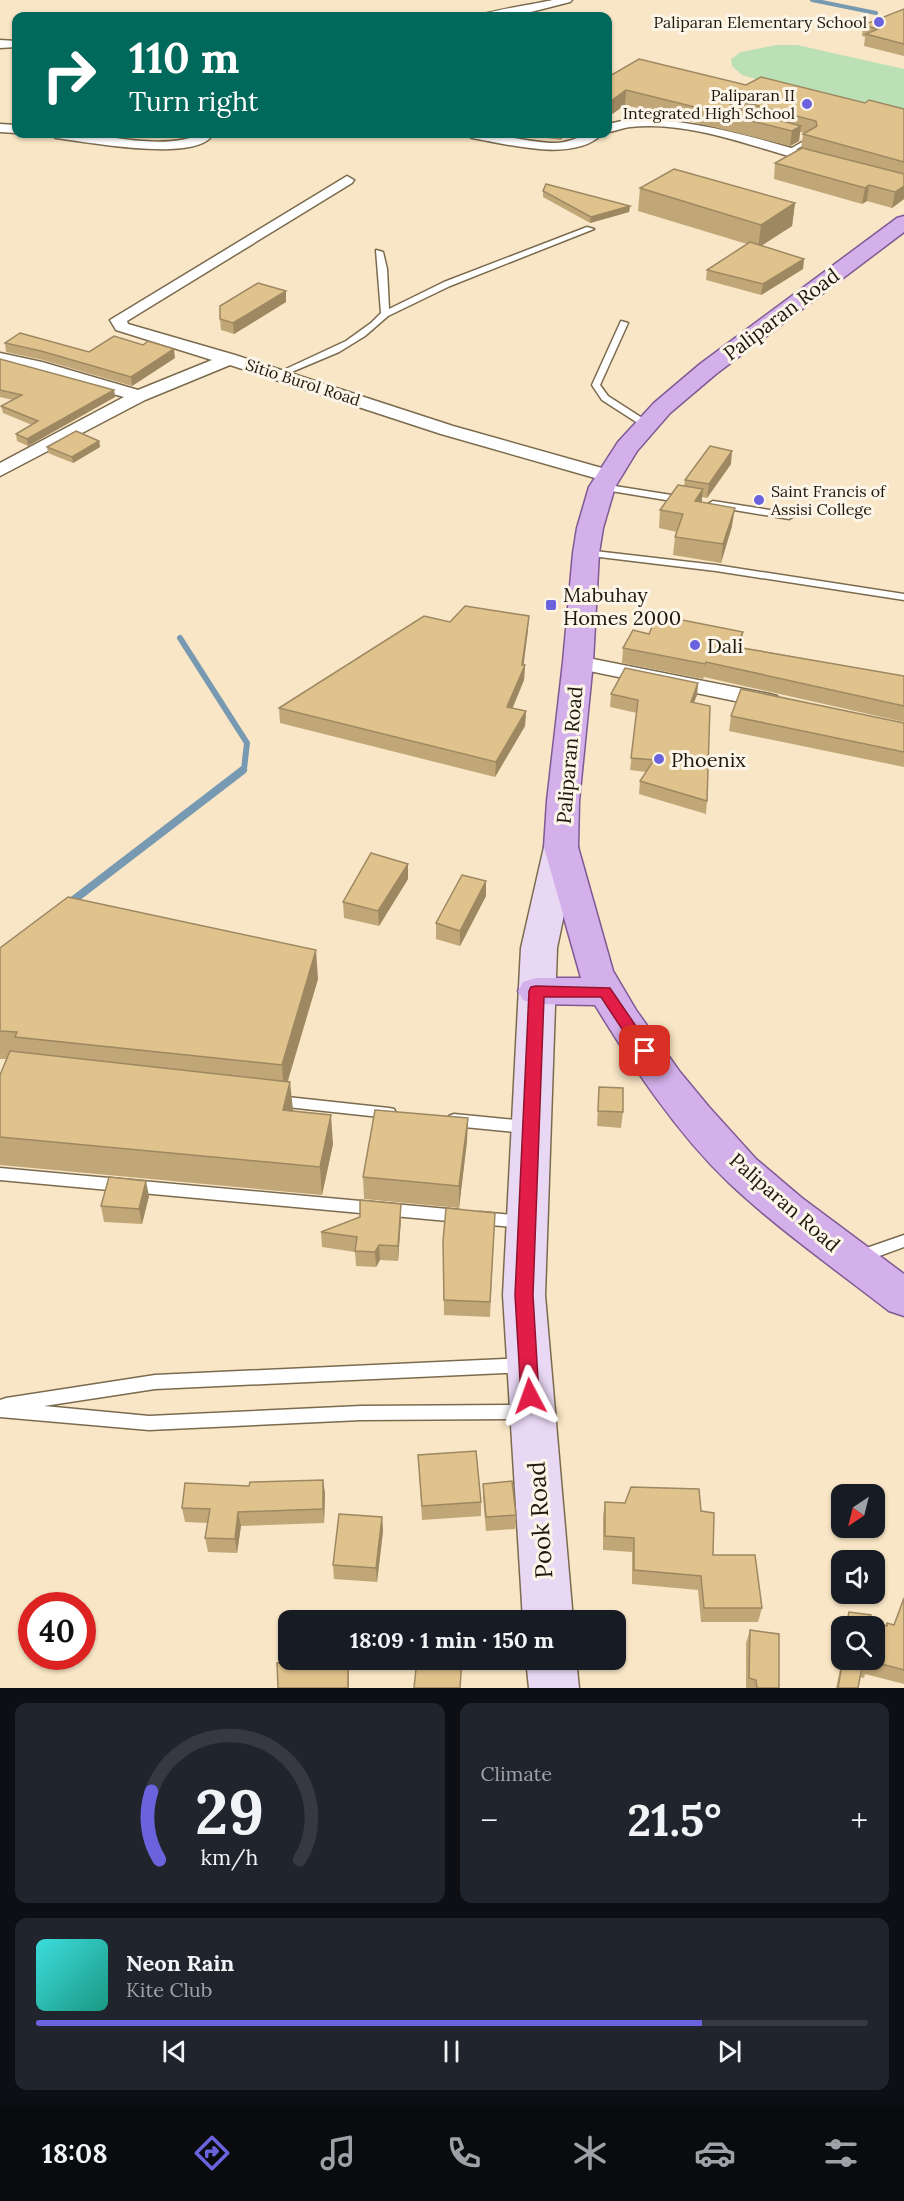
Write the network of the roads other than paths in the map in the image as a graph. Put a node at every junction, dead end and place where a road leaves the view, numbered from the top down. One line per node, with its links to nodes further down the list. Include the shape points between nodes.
1 (566, 0): 2 (street)
2 (523, 12)
3 (612, 127): 9 (street, via 673,123)
4 (801, 136): 9 (lane, via 811,139)
5 (99, 138): 6 (street, via 175,145)
6 (203, 138)
7 (498, 138): 8 (street, via 555,147)
8 (585, 138)
9 (788, 152): 10 (street)
10 (841, 167)
11 (347, 180): 18 (street, via 118,320 122,327)
12 (904, 222): 21 (main road, Paliparan Road, via 708,369)
13 (590, 229): 15 (lane, via 447,284)
14 (379, 252): 15 (lane)
15 (385, 314): 19 (lane, via 338,349)
16 (624, 323): 21 (lane, via 596,385 605,398)
17 (0, 358): 20 (street)
18 (226, 359): 19 (street, Sitio Burol Road); 20 (street, Sitio Burol Road)
19 (279, 375): 23 (street, Sitio Burol Road)
20 (139, 396): 22 (street, Sitio Burol Road)
21 (647, 425): 23 (main road, Paliparan Road, via 627,447)
22 (0, 470)
23 (605, 482): 24 (lane); 25 (main road, Paliparan Road)
24 (789, 516)
25 (586, 553): 26 (lane); 27 (main road, Paliparan Road)
26 (904, 597)
27 (578, 662): 28 (street); 29 (main road, Paliparan Road)
28 (787, 705)
29 (561, 847): 30 (street, Pook Road, via 539,948); 31 (main road, Paliparan Road, via 595,970)
30 (536, 991): 31 (main road); 35 (street, Pook Road)
31 (605, 992): 39 (main road, Paliparan Road, via 667,1082 742,1170)
32 (258, 1099): 33 (lane)
33 (399, 1114)
34 (435, 1118): 35 (lane)
35 (530, 1128): 37 (street, Pook Road)
36 (0, 1174): 37 (lane)
37 (526, 1223): 41 (street, Pook Road, via 524,1295)
38 (904, 1241): 39 (lane)
39 (853, 1260): 40 (main road, Paliparan Road)
40 (904, 1298)
41 (528, 1364): 42 (lane, via 155,1382); 43 (street, Pook Road)
42 (0, 1408): 43 (lane, via 149,1423 361,1413)
43 (531, 1412): 44 (street, Pook Road)
44 (547, 1610)
45 (553, 1670): 46 (street)
46 (554, 1688)

